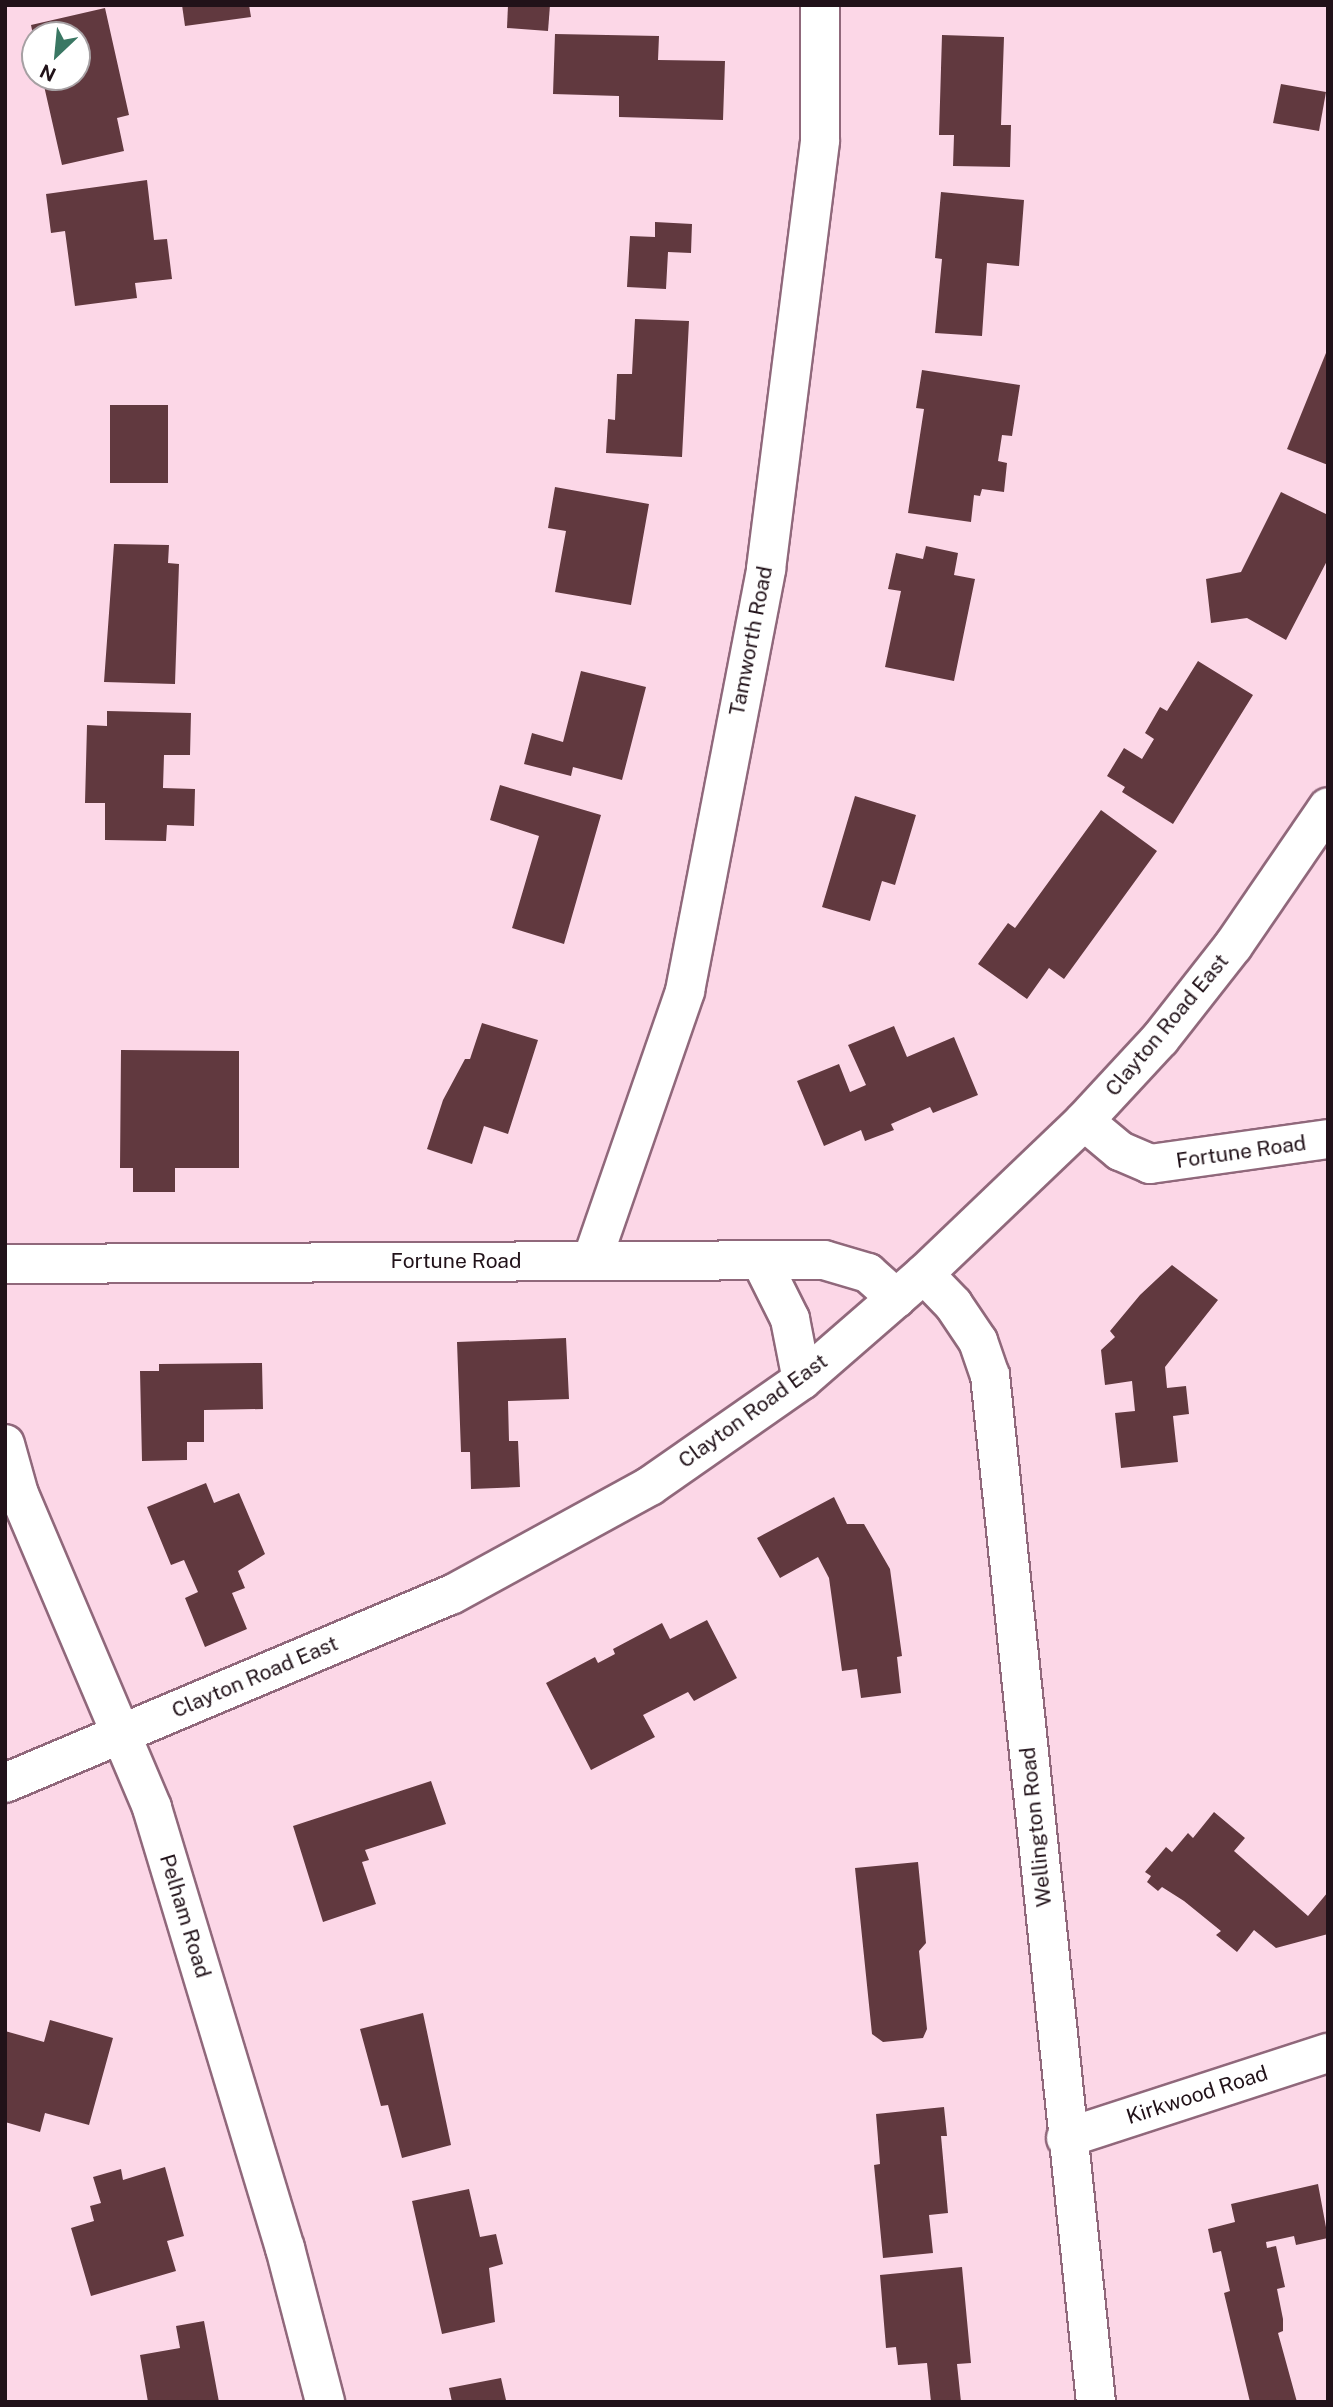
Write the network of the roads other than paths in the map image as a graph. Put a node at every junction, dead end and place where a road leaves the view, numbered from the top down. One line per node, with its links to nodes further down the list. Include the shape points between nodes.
1 (820, 5): 5 (street, Tamworth Road, via 820,140 763,582 685,991)
2 (1328, 807): 3 (street, Clayton Road East, via 1233,946 1160,1039)
3 (1084, 1121): 4 (street, Fortune Road, via 1120,1151 1150,1164); 8 (street, Clayton Road East)
4 (1328, 1139)
5 (592, 1259): 6 (street, Fortune Road); 7 (street, Fortune Road)
6 (762, 1263): 8 (street, Fortune Road, via 824,1260); 9 (street, via 790,1319)
7 (5, 1265)
8 (910, 1286): 9 (street, Clayton Road East); 14 (street, Wellington Road, via 953,1304 978,1341 990,1375)
9 (802, 1380): 11 (street, Clayton Road East, via 650,1486 569,1534 451,1595)
10 (5, 1444): 11 (street, Pelham Road, via 19,1494)
11 (119, 1734): 12 (street, Clayton Road East); 15 (street, Pelham Road, via 152,1808 285,2248)
12 (5, 1783)
13 (1328, 2053): 14 (street, Kirkwood Road)
14 (1066, 2138): 16 (street, Wellington Road)
15 (326, 2402)
16 (1096, 2402)

